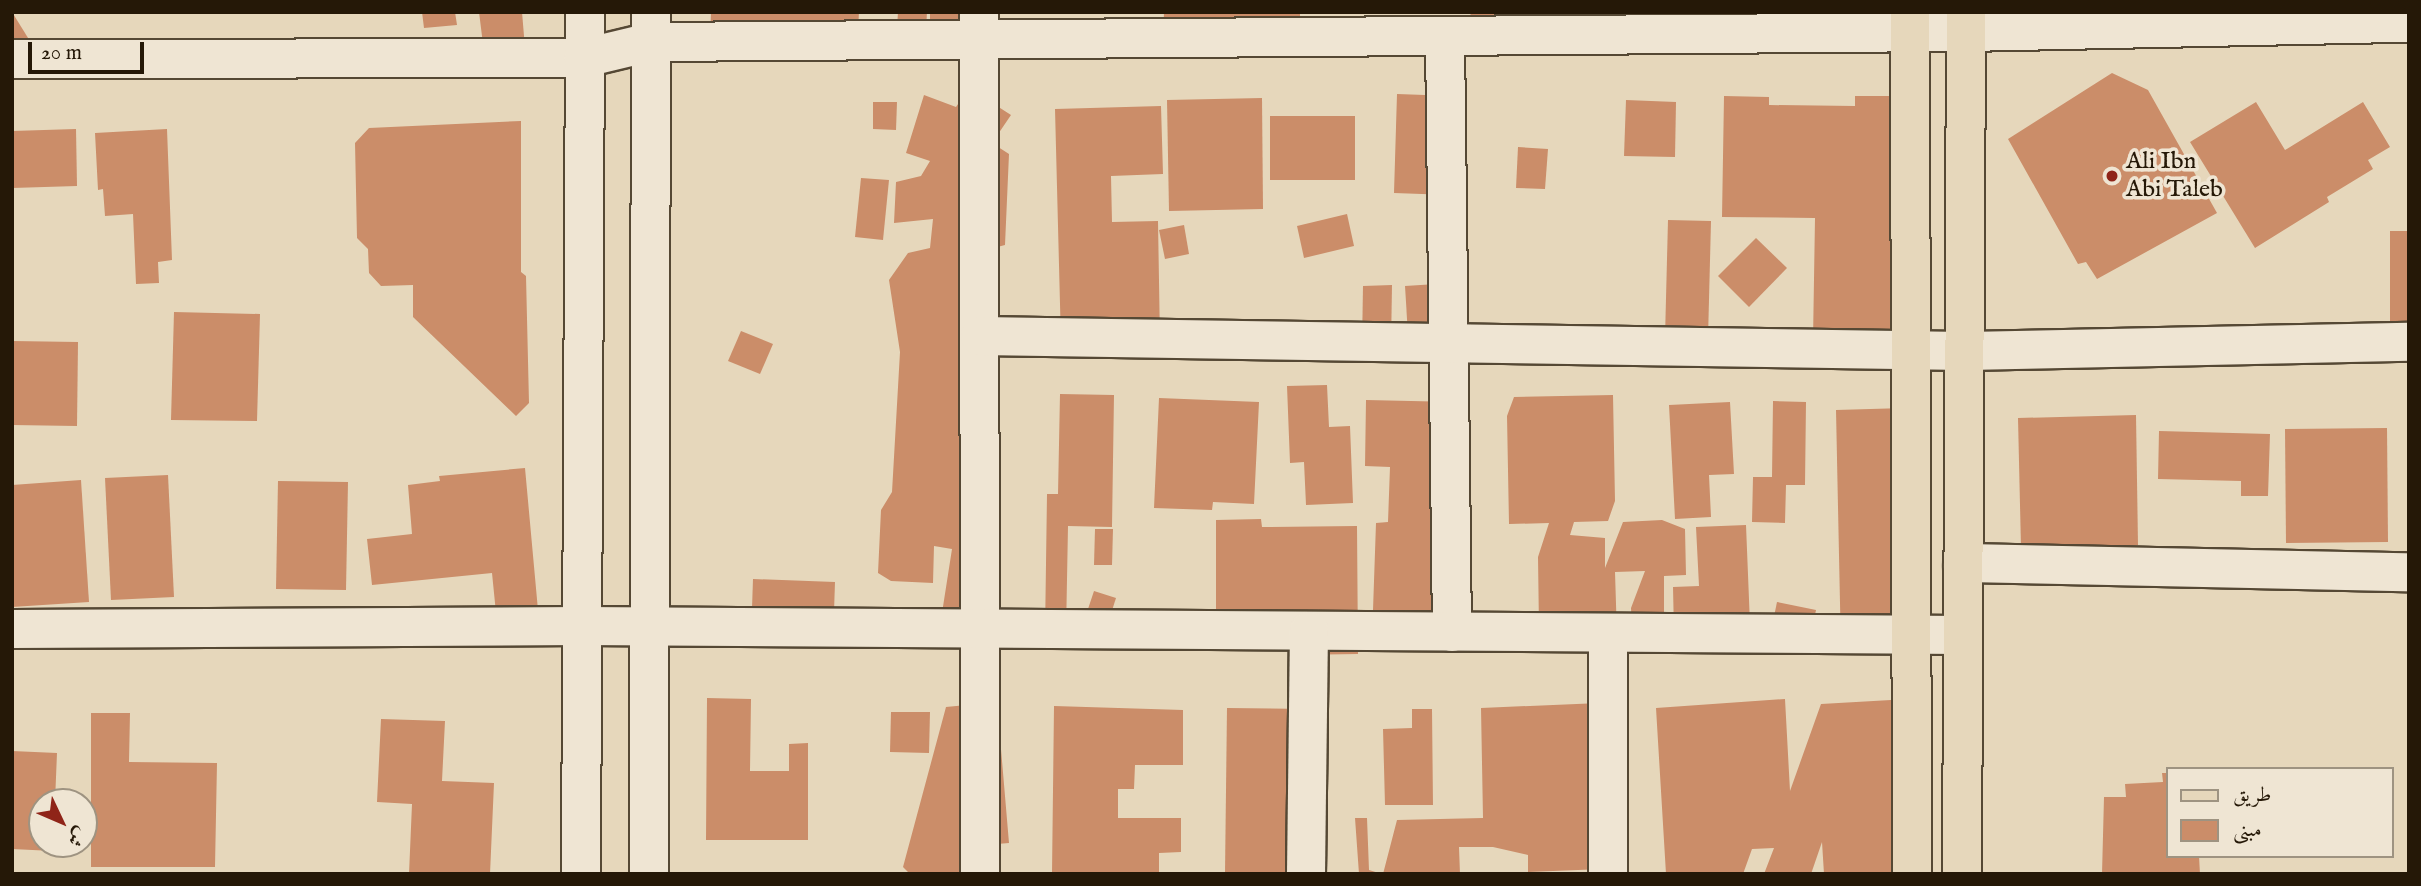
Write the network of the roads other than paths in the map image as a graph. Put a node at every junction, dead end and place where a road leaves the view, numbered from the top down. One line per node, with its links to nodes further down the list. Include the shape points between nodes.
1 (585, 12): 10 (street)
2 (1910, 21): 3 (street); 4 (street); 15 (main road)
3 (1966, 22): 5 (street); 16 (main road)
4 (1613, 23): 9 (street)
5 (2409, 23)
6 (1305, 25): 7 (street); 9 (street)
7 (979, 26): 8 (street); 12 (street)
8 (651, 27): 10 (street); 20 (street)
9 (1445, 36): 14 (street)
10 (584, 58): 11 (street); 19 (street)
11 (12, 59)
12 (979, 336): 14 (street); 22 (street)
13 (2409, 342): 16 (street)
14 (1449, 343): 15 (street); 24 (street)
15 (1910, 351): 16 (street); 26 (main road)
16 (1964, 351): 17 (main road)
17 (1963, 563): 18 (street); 27 (main road)
18 (2409, 572)
19 (582, 626): 20 (street); 21 (street); 28 (street)
20 (649, 628): 22 (street); 29 (street)
21 (12, 629)
22 (980, 630): 23 (street); 30 (street)
23 (1309, 631): 24 (street); 31 (street)
24 (1452, 632): 25 (street)
25 (1608, 633): 26 (street); 32 (street)
26 (1911, 634): 27 (street); 33 (main road)
27 (1963, 635): 34 (main road)
28 (581, 874)
29 (649, 874)
30 (980, 874)
31 (1306, 874)
32 (1608, 874)
33 (1912, 874)
34 (1962, 874)

